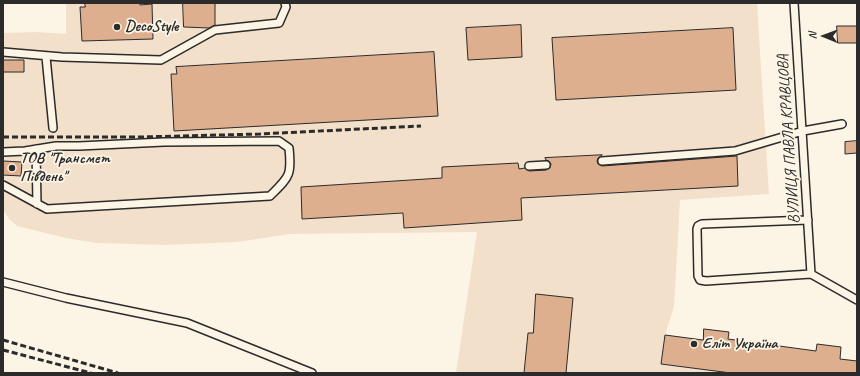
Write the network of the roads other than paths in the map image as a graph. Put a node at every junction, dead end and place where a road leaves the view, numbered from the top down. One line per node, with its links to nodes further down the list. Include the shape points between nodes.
1 (285, 3): 4 (lane, via 286,7 279,23 215,30 161,60)
2 (794, 3): 7 (lane, ВУЛИЦЯ ПАВЛА КРАВЦОВА)
3 (3, 52): 4 (lane)
4 (46, 57): 6 (lane)
5 (842, 124): 7 (lane)
6 (53, 128)
7 (803, 131): 10 (lane, via 735,151); 15 (lane, ВУЛИЦЯ ПАВЛА КРАВЦОВА)
8 (36, 149): 9 (lane); 14 (lane); 14 (lane, via 164,142 279,141 289,148 291,167 286,180 270,196 47,209)
9 (3, 152)
10 (602, 161)
11 (546, 165): 12 (lane)
12 (529, 166)
13 (3, 185): 14 (lane)
14 (37, 204)
15 (808, 220): 16 (lane, ВУЛИЦЯ ПАВЛА КРАВЦОВА); 16 (lane, via 698,226 698,276 700,280 706,281)
16 (811, 274): 18 (lane)
17 (3, 282): 19 (lane, via 187,323)
18 (857, 300)
19 (312, 373)

